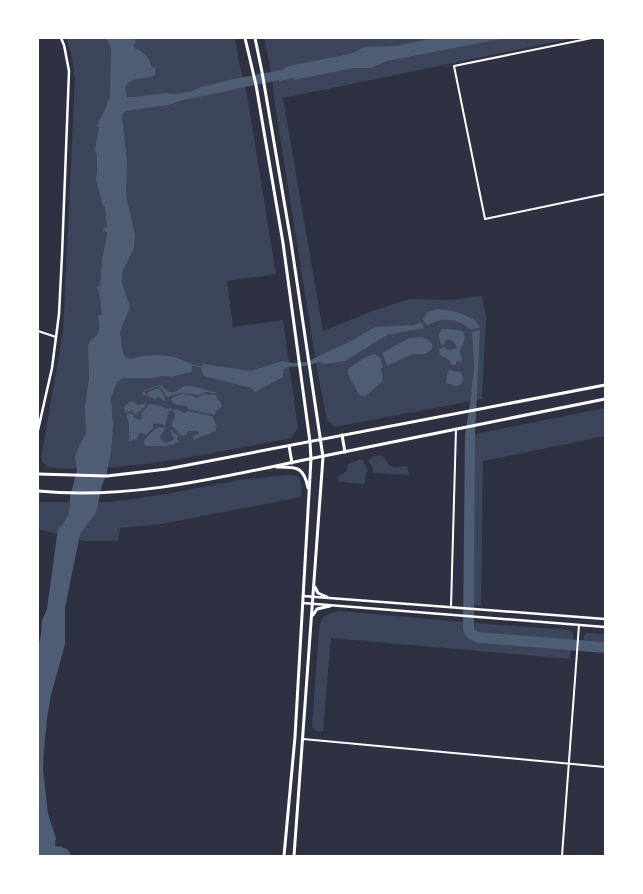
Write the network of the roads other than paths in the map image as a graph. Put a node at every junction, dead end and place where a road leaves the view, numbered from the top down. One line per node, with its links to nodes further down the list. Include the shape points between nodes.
1 (61, 38): 7 (main road, via 69,71)
2 (245, 38): 14 (main road, via 254,74 283,243)
3 (592, 38): 5 (street, via 454,66 485,219)
4 (256, 39): 13 (main road, via 291,242)
5 (605, 194)
6 (38, 331): 7 (street)
7 (56, 337): 11 (main road)
8 (605, 385): 12 (main road)
9 (605, 400): 10 (main road)
10 (456, 429): 16 (main road); 31 (street)
11 (38, 430)
12 (342, 435): 13 (main road); 16 (main road)
13 (320, 440): 14 (main road); 17 (main road)
14 (310, 442): 15 (main road); 18 (main road)
15 (289, 446): 19 (main road); 21 (main road, via 168,469 107,476)
16 (345, 452): 17 (main road)
17 (323, 457): 18 (main road); 24 (main road)
18 (311, 459): 19 (main road); 23 (main road)
19 (292, 463): 20 (main road)
20 (267, 468): 22 (main road, via 144,489 102,492); 23 (main road, via 294,467 303,472)
21 (38, 474)
22 (38, 491)
23 (309, 496): 25 (main road)
24 (314, 582): 26 (main road); 27 (main road, via 318,593)
25 (303, 596): 26 (main road); 28 (main road)
26 (313, 596): 27 (main road); 29 (main road)
27 (327, 597): 31 (main road)
28 (303, 603): 29 (main road); 39 (main road, via 295,737)
29 (313, 604): 30 (main road); 32 (main road)
30 (330, 606): 32 (main road, via 317,609); 34 (main road)
31 (451, 607): 33 (main road)
32 (312, 618): 36 (main road)
33 (605, 619)
34 (579, 625): 35 (main road); 37 (street)
35 (605, 627)
36 (304, 739): 37 (street); 40 (main road)
37 (569, 763): 38 (street); 41 (street)
38 (605, 767)
39 (284, 856)
40 (296, 856)
41 (562, 856)

